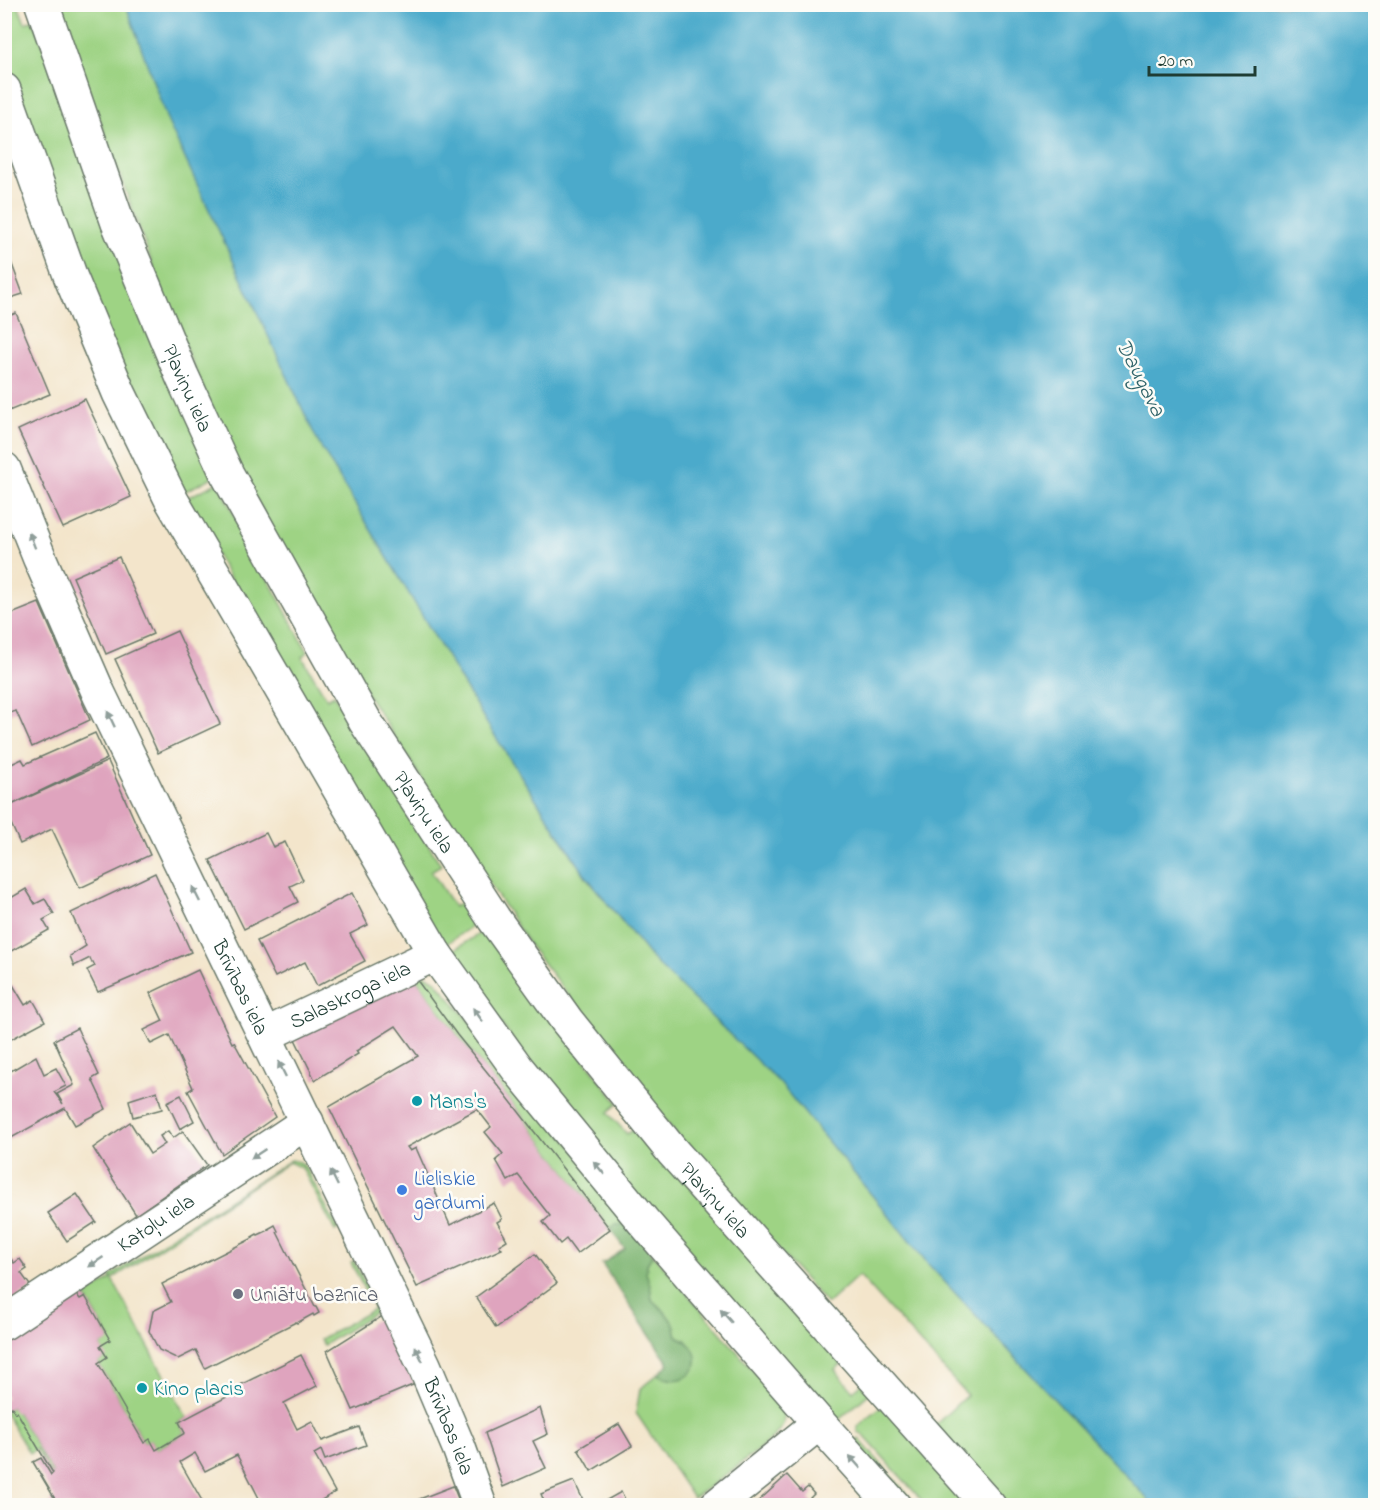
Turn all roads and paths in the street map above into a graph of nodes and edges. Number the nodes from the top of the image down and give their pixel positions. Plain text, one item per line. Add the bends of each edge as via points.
1 (42, 4) edge
2 (4, 90) edge
3 (4, 469) edge
4 (435, 954) junction
5 (265, 1035) junction
6 (307, 1122) junction
7 (4, 1323) edge
8 (819, 1423) junction
9 (480, 1506) edge
10 (716, 1506) edge
11 (894, 1506) edge
12 (989, 1506) edge

1 - 12 street, Pļaviņu iela via 118,223 182,376 227,474 364,721 494,919 567,1021 672,1151
2 - 4 street via 71,278 119,393 172,501
5 -> 3 street, Brīvības iela via 99,694
4 - 5 street, Salaskroga iela
8 -> 4 street via 516,1068
6 -> 5 street, Brīvības iela
6 -> 7 street, Katoļu iela
9 -> 6 street, Brīvības iela via 424,1365
8 - 10 street
11 -> 8 street

